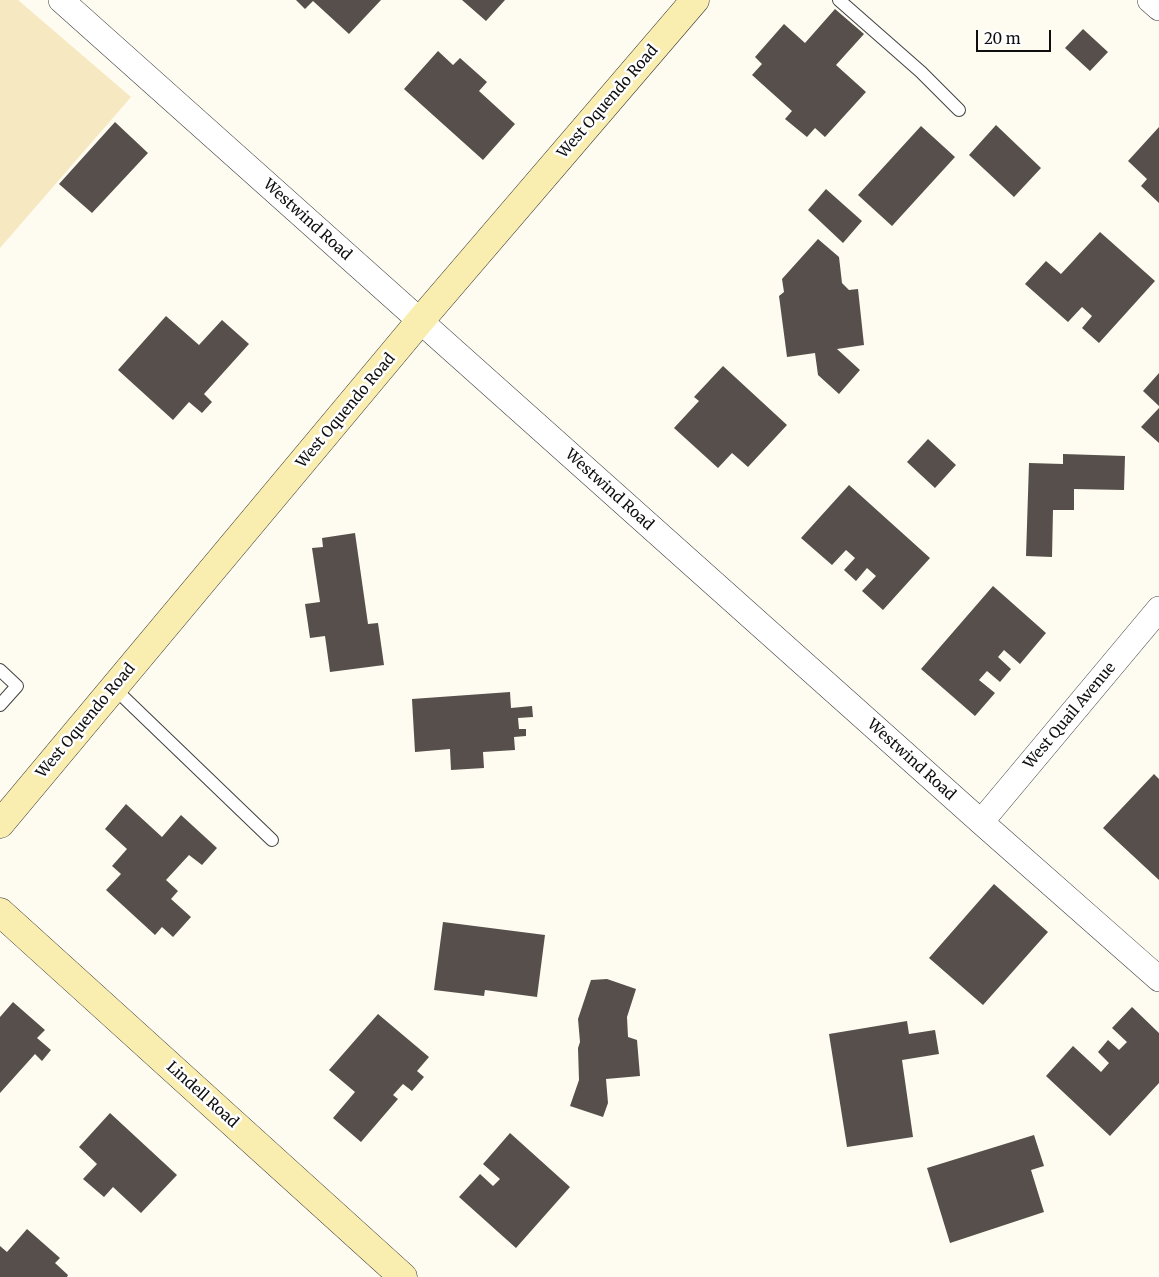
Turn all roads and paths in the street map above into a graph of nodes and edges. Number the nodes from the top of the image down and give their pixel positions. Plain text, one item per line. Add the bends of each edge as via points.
1 (61, 0) edge
2 (695, 0) edge
3 (839, 0) edge
4 (1150, 0) edge
5 (1159, 8) edge
6 (959, 110) dead end
7 (420, 321) junction
8 (1159, 610) edge
9 (0, 670) edge
10 (114, 688) junction
11 (0, 705) edge
12 (981, 822) junction
13 (0, 824) edge
14 (272, 840) dead end
15 (0, 912) edge
16 (1159, 979) edge
17 (403, 1277) edge

1 - 7 street, Westwind Road
2 - 7 street, West Oquendo Road
3 - 6 lane
4 - 5 street
7 - 10 street, West Oquendo Road
7 - 12 street, Westwind Road
8 - 12 street, West Quail Avenue
9 - 11 lane via 17,686
10 - 13 street, West Oquendo Road
10 - 14 lane
12 - 16 street, Westwind Road
15 - 17 street, Lindell Road

